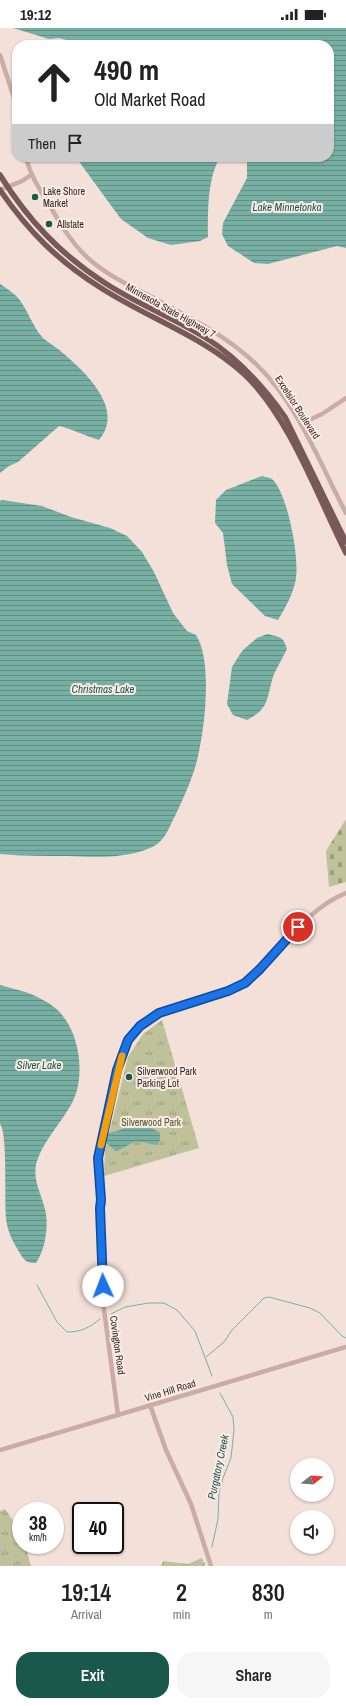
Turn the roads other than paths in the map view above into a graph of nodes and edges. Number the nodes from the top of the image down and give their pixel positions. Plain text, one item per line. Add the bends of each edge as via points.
1 (0, 55) edge
2 (12, 92) edge
3 (27, 162) edge
4 (0, 175) edge
5 (31, 175) junction
6 (8, 187) junction
7 (0, 190) edge
8 (346, 398) edge
9 (301, 424) junction
10 (346, 513) edge
11 (346, 542) edge
12 (346, 553) edge
13 (346, 893) edge
14 (346, 1347) edge
15 (150, 1405) junction
16 (118, 1415) junction
17 (0, 1450) edge
18 (211, 1566) edge

1 - 2 street
3 - 5 street, Excelsior Boulevard
4 - 6 main road, Minnesota State Highway 7
5 - 6 street
5 - 9 street, Excelsior Boulevard via 67,234 90,260 111,275 228,340 265,373
6 - 7 street
6 - 11 main road, Minnesota State Highway 7 via 37,226 83,268 126,296 206,338 249,373 284,417
7 - 12 main road, Minnesota State Highway 7 via 25,224 58,257 101,288 203,343 246,376 270,404 280,421
8 - 9 street
9 - 10 street, Excelsior Boulevard
13 - 16 street, Covington Road via 308,917 245,983 159,1013 143,1024 128,1040 121,1057 98,1158 103,1302
14 - 15 street, Vine Hill Road
15 - 16 street, Vine Hill Road
15 - 18 street via 166,1450 191,1504
16 - 17 street, Vine Hill Road

